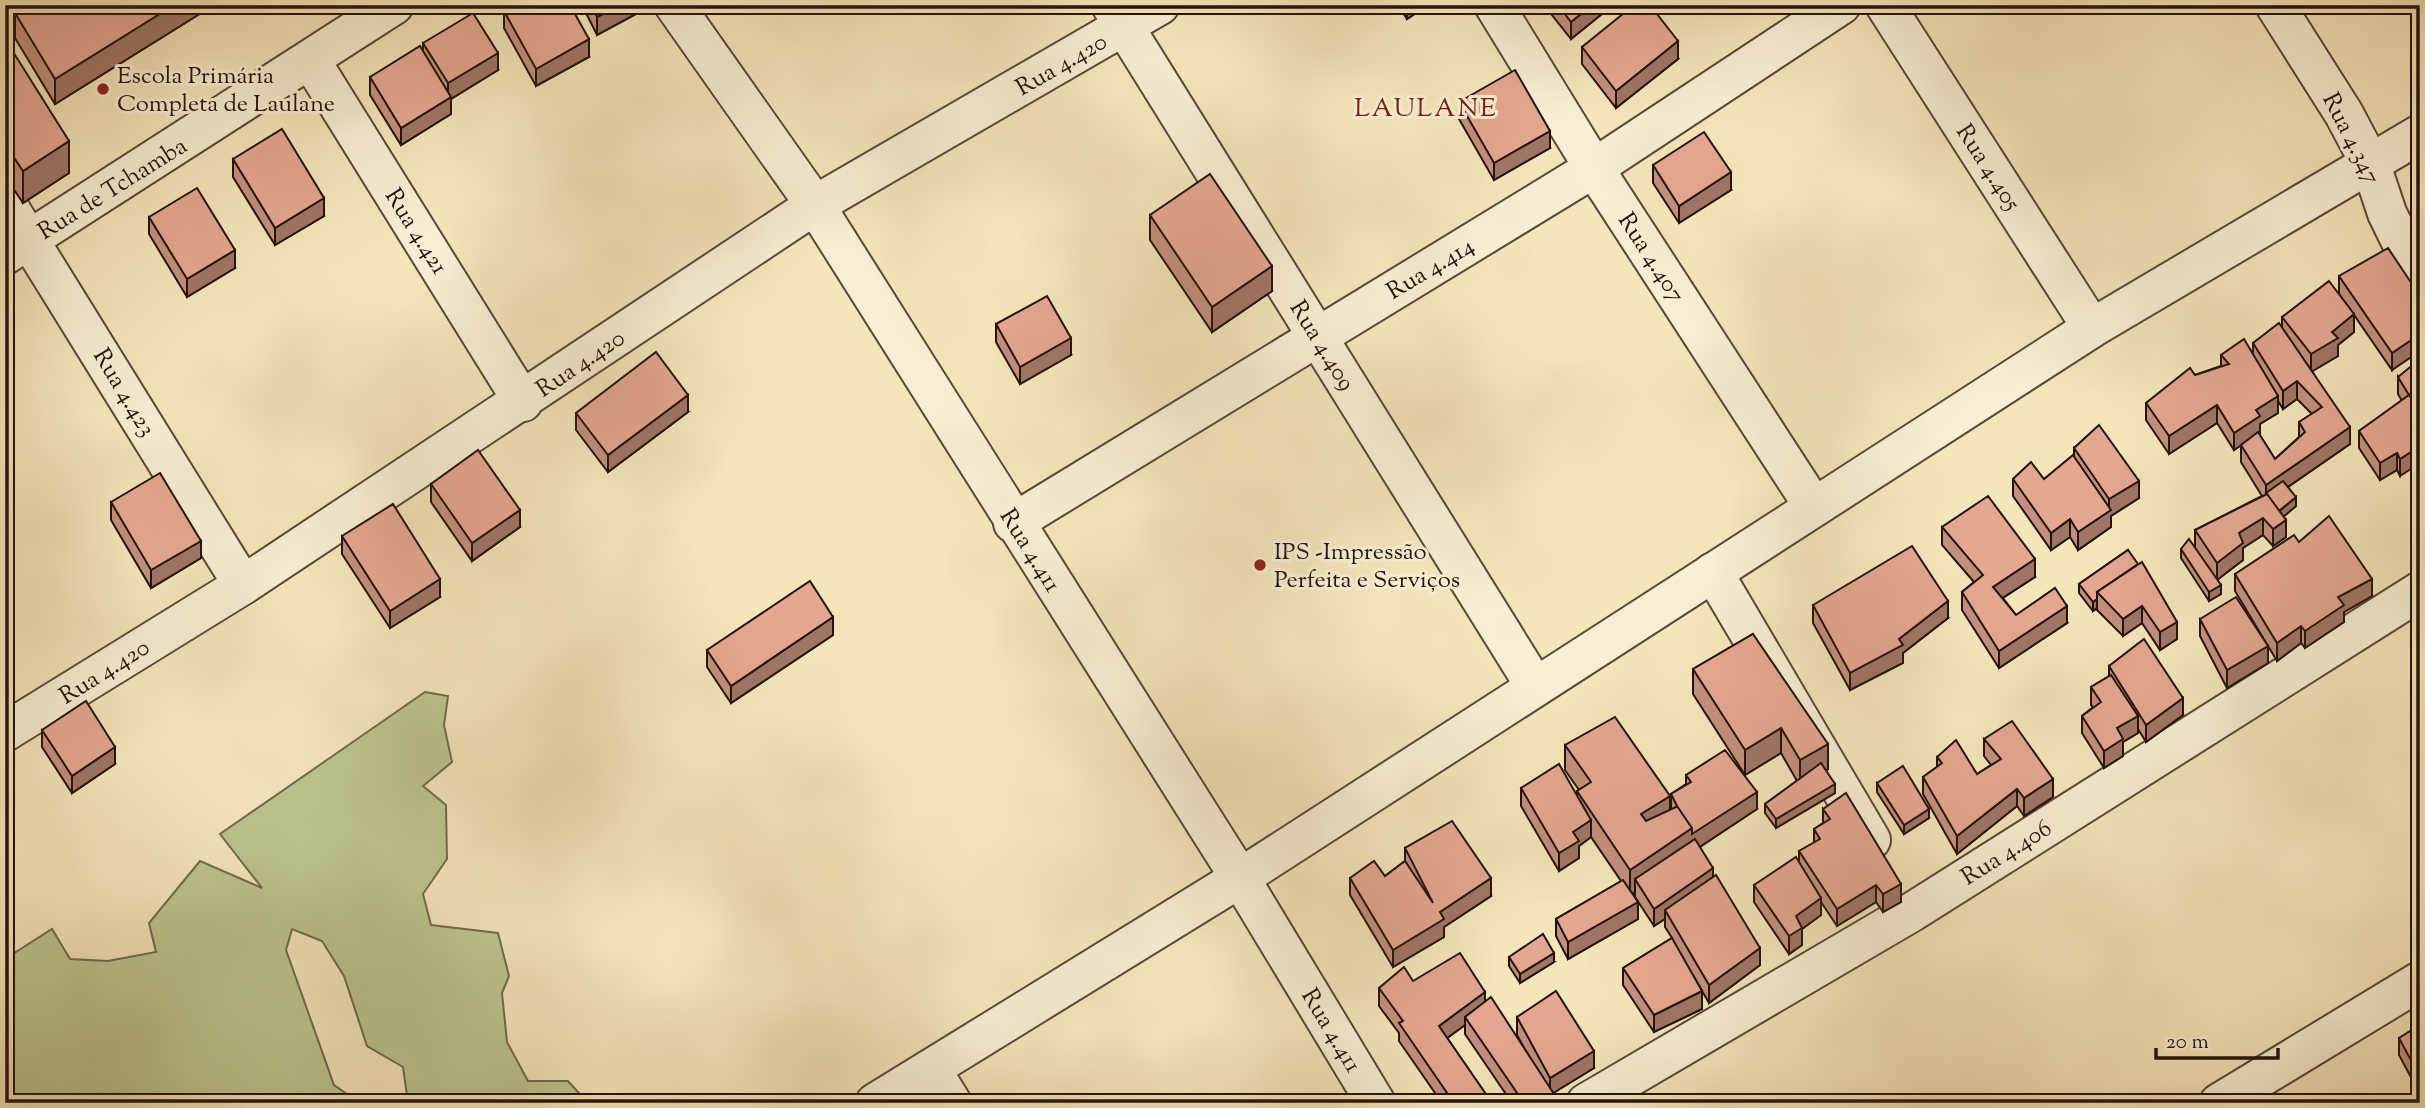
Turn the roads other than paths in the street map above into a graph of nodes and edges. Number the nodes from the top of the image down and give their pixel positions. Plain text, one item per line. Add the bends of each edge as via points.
1 (394, 5) edge
2 (674, 5) edge
3 (1160, 5) edge
4 (1494, 5) edge
5 (1841, 5) edge
6 (1885, 5) edge
7 (2275, 5) edge
8 (1118, 17) edge
9 (311, 61) junction
10 (2420, 134) edge
11 (2371, 165) junction
12 (1594, 168) junction
13 (5, 201) edge
14 (815, 205) junction
15 (18, 247) edge
16 (2420, 275) edge
17 (2092, 328) junction
18 (1318, 337) junction
19 (523, 402) junction
20 (1814, 507) junction
21 (1013, 523) junction
22 (1713, 572) junction
23 (243, 585) junction
24 (2420, 591) edge
25 (1535, 686) junction
26 (5, 732) edge
27 (1240, 878) junction
28 (1912, 912) junction
29 (2420, 981) edge
30 (931, 1069) junction
31 (875, 1103) edge
32 (952, 1103) edge
33 (1376, 1103) edge
34 (1586, 1103) edge
35 (2219, 1103) edge

1 - 9 street, Rua de Tchamba
2 - 14 street, Rua 4.411
3 - 8 street, Rua 4.420
4 - 12 street, Rua 4.407
5 - 12 street, Rua 4.414
6 - 17 street, Rua 4.405
7 - 11 street, Rua 4.347
8 - 14 street, Rua 4.420
8 - 18 street, Rua 4.409
9 - 15 street, Rua de Tchamba
9 - 19 street, Rua 4.421
10 - 11 street
11 - 16 street, Rua 4.347 via 2387,213
11 - 17 street
12 - 18 street, Rua 4.414
12 - 20 street, Rua 4.407
13 - 15 street, Rua 4.423
14 - 19 street, Rua 4.420
14 - 21 street, Rua 4.411
15 - 23 street, Rua 4.423
17 - 20 street
18 - 21 street, Rua 4.414
18 - 25 street, Rua 4.409
19 - 23 street, Rua 4.420
20 - 22 street
21 - 27 street, Rua 4.411
22 - 25 street
22 - 28 street
23 - 26 street, Rua 4.420
24 - 28 street, Rua 4.406
25 - 27 street
27 - 30 street
27 - 33 street, Rua 4.411
28 - 34 street, Rua 4.406
29 - 35 street
30 - 31 street
30 - 32 street

